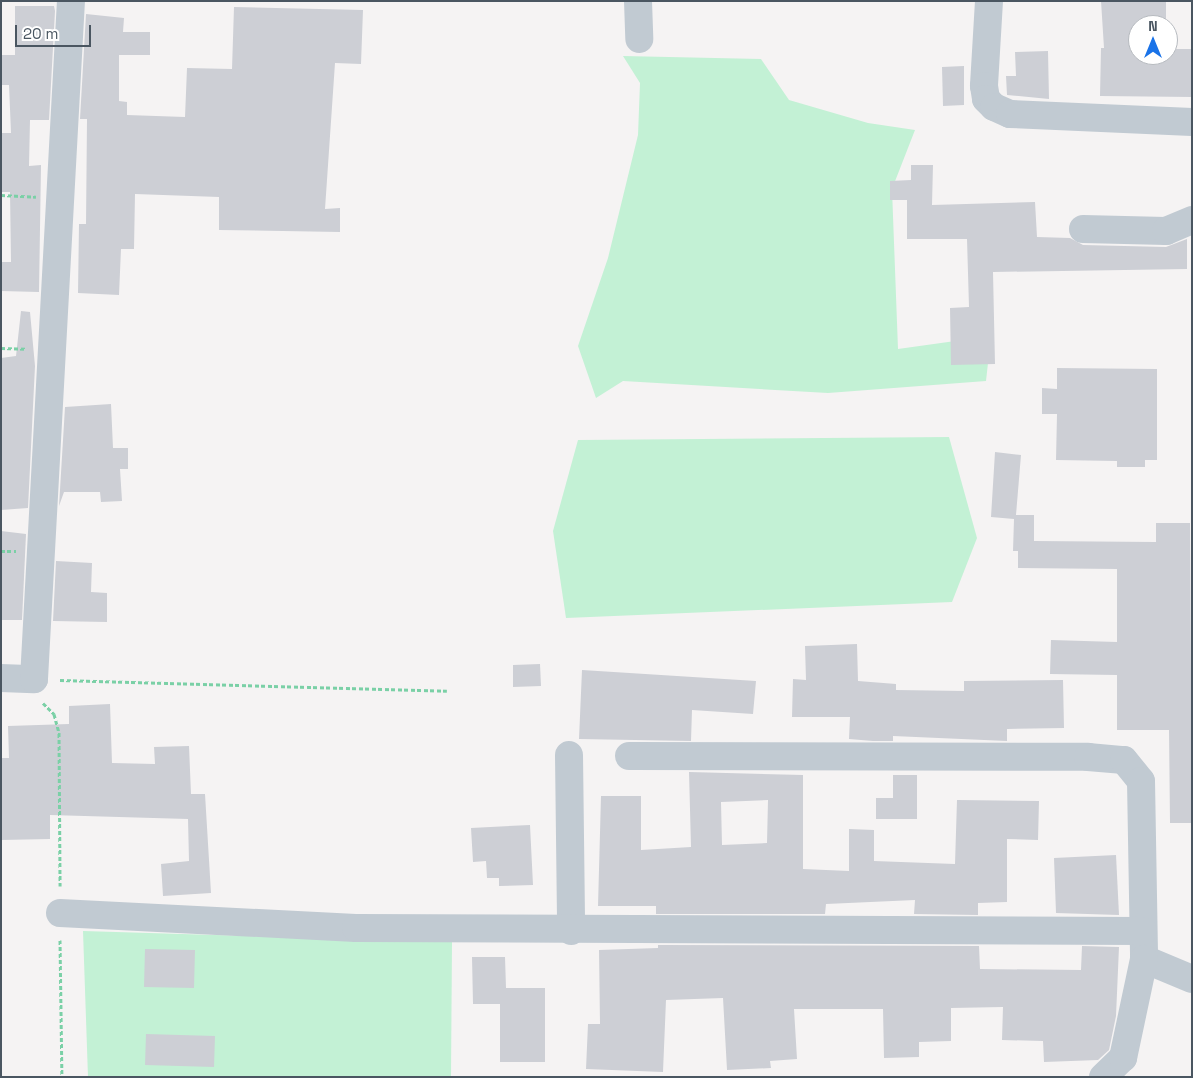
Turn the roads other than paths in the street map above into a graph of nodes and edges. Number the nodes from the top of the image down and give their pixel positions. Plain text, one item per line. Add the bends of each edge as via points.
1 (71, 1) edge
2 (638, 1) edge
3 (989, 1) edge
4 (638, 39) dead end
5 (1192, 122) edge
6 (1192, 220) edge
7 (1083, 229) dead end
8 (1, 678) edge
9 (570, 754) dead end
10 (629, 756) dead end
11 (60, 913) road end
12 (571, 930) junction
13 (1144, 930) junction
14 (1144, 959) junction
15 (1192, 979) edge
16 (1103, 1077) edge

1 - 8 street via 34,680
2 - 4 street
3 - 5 street via 984,86 986,99 994,107 1010,114
6 - 7 street via 1166,231
9 - 12 street
10 - 13 street via 1088,757 1124,760 1141,781
11 - 12 street via 356,928
12 - 13 street
13 - 14 street
14 - 15 street
14 - 16 street via 1123,1058

